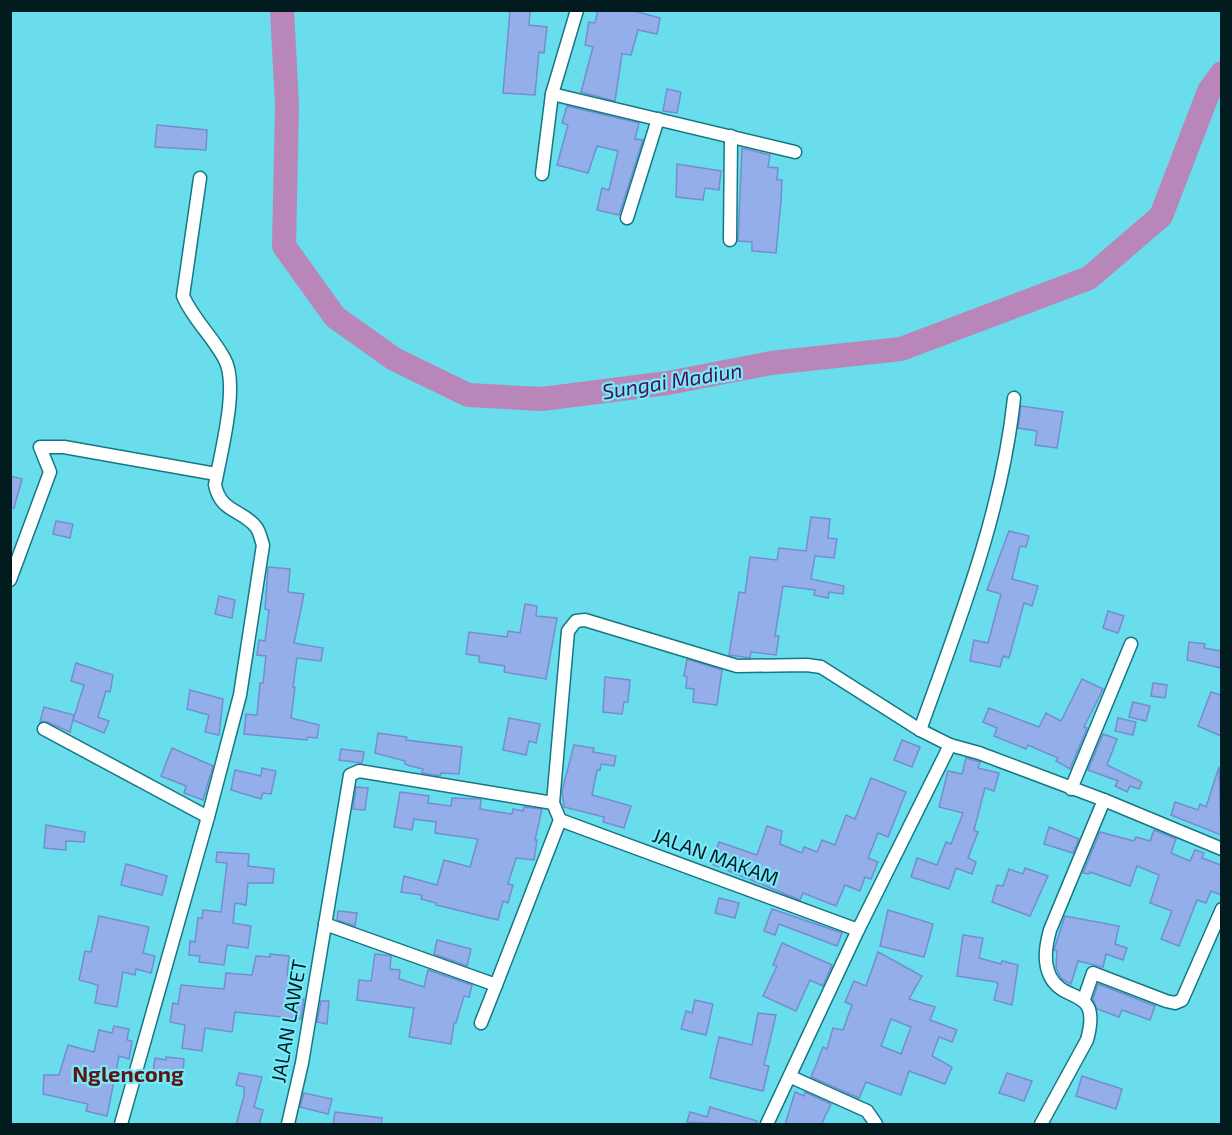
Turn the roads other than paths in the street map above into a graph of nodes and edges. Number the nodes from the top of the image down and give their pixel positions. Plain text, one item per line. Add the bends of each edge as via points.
1 (577, 10) edge
2 (552, 94) junction
3 (658, 119) junction
4 (731, 136) junction
5 (795, 152) dead end
6 (542, 174) dead end
7 (200, 178) dead end
8 (627, 218) dead end
9 (730, 240) dead end
10 (1014, 398) dead end
11 (216, 474) junction
12 (10, 580) edge
13 (1131, 644) dead end
14 (44, 729) dead end
15 (920, 730) junction
16 (950, 745) junction
17 (1071, 789) junction
18 (1104, 800) junction
19 (553, 802) junction
20 (208, 817) junction
21 (560, 820) junction
22 (1221, 849) edge
23 (1221, 909) edge
24 (325, 924) junction
25 (858, 930) junction
26 (496, 985) junction
27 (1084, 999) junction
28 (481, 1023) dead end
29 (791, 1077) junction
30 (120, 1125) edge
31 (288, 1125) edge
32 (767, 1125) edge
33 (876, 1125) edge
34 (1041, 1125) edge

1 - 2 street
2 - 3 street
2 - 6 street
3 - 4 street
3 - 8 street
4 - 5 street
4 - 9 street
7 - 11 street via 183,296 229,370 230,394
10 - 15 street via 1010,434 977,572
11 - 12 street via 64,447 40,447 50,472
11 - 20 street via 217,497 257,528 263,545 240,695
13 - 17 street
14 - 20 street
15 - 16 street
15 - 19 street via 821,668 737,666 585,620 576,621 568,631
16 - 17 street
16 - 25 street
17 - 18 street
18 - 22 street
18 - 27 street via 1050,930 1045,952 1050,977
19 - 21 street
19 - 24 street, JALAN LAWET via 353,772 348,778
20 - 30 street
21 - 25 street, JALAN MAKAM
21 - 26 street
23 - 27 street via 1182,1000 1166,1002 1093,973
24 - 26 street
24 - 31 street, JALAN LAWET
25 - 29 street
26 - 28 street
27 - 34 street via 1091,1024 1087,1040
29 - 32 street
29 - 33 street via 867,1111

